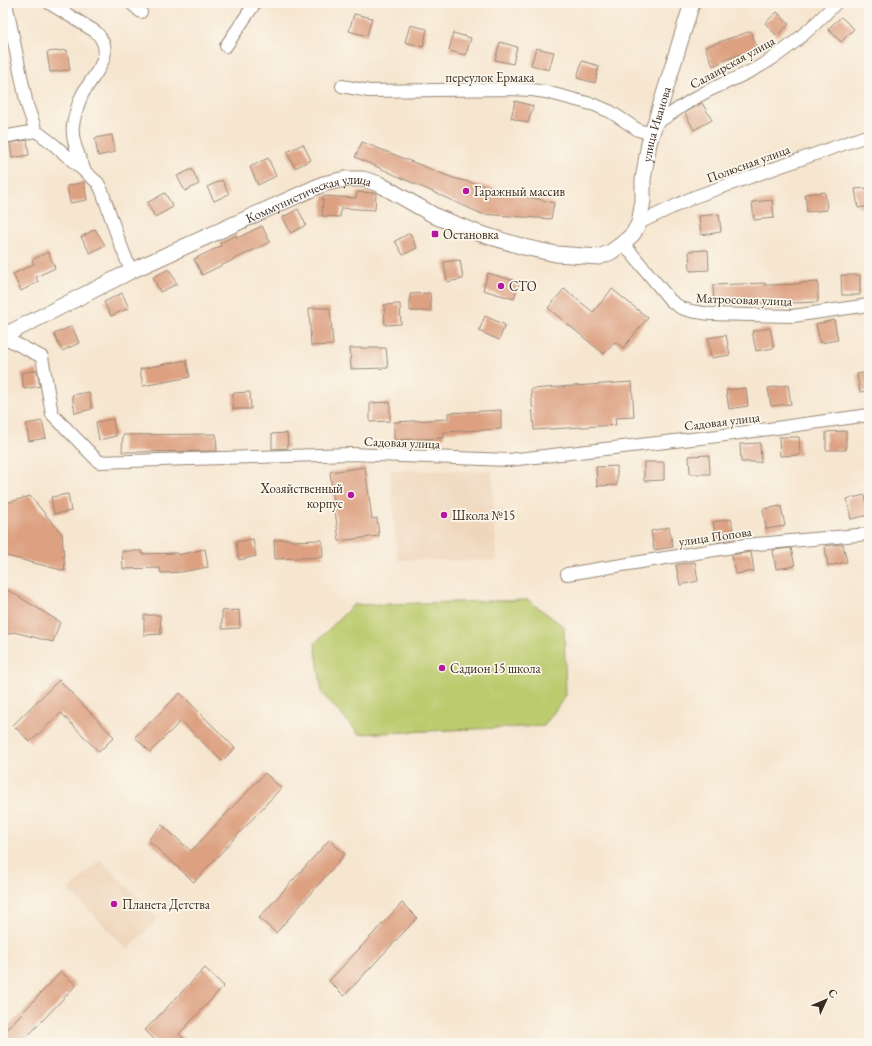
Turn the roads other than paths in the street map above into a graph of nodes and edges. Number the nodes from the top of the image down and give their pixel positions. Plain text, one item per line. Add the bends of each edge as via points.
1 (6, 3) edge
2 (49, 3) edge
3 (131, 3) edge
4 (255, 3) edge
5 (692, 3) edge
6 (836, 3) edge
7 (140, 8) edge
8 (226, 46) dead end
9 (342, 86) dead end
10 (653, 129) junction
11 (36, 131) junction
12 (869, 135) edge
13 (3, 137) edge
14 (85, 171) junction
15 (639, 223) junction
16 (623, 243) junction
17 (131, 271) junction
18 (869, 305) edge
19 (3, 336) edge
20 (869, 415) edge
21 (869, 534) edge
22 (567, 574) dead end

1 - 11 street via 27,105
2 - 14 street via 96,32 102,38 105,48 101,66 83,94 74,125 75,145
3 - 7 street
4 - 8 street
5 - 10 street, улица Иванова
6 - 10 street, Салаирская улица via 808,31 771,59 746,74 703,93
9 - 10 street, переулок Ермака via 369,91 532,90 595,105 638,130
10 - 15 street, улица Иванова via 643,180
11 - 13 street
11 - 14 street
12 - 15 street, Полюсная улица via 694,197
14 - 17 street via 98,183 102,191
15 - 16 street, улица Иванова via 633,234
16 - 17 street, Коммунистическая улица via 599,257 556,254 524,247 437,217 379,184 364,179 345,179 323,184
16 - 18 street, Матросовая улица via 672,301 681,308 691,311 710,314 793,316
17 - 19 street, Коммунистическая улица
19 - 20 street, Садовая улица via 42,357 52,414 100,462 350,454 509,460 718,436
21 - 22 street, улица Попова via 745,545

